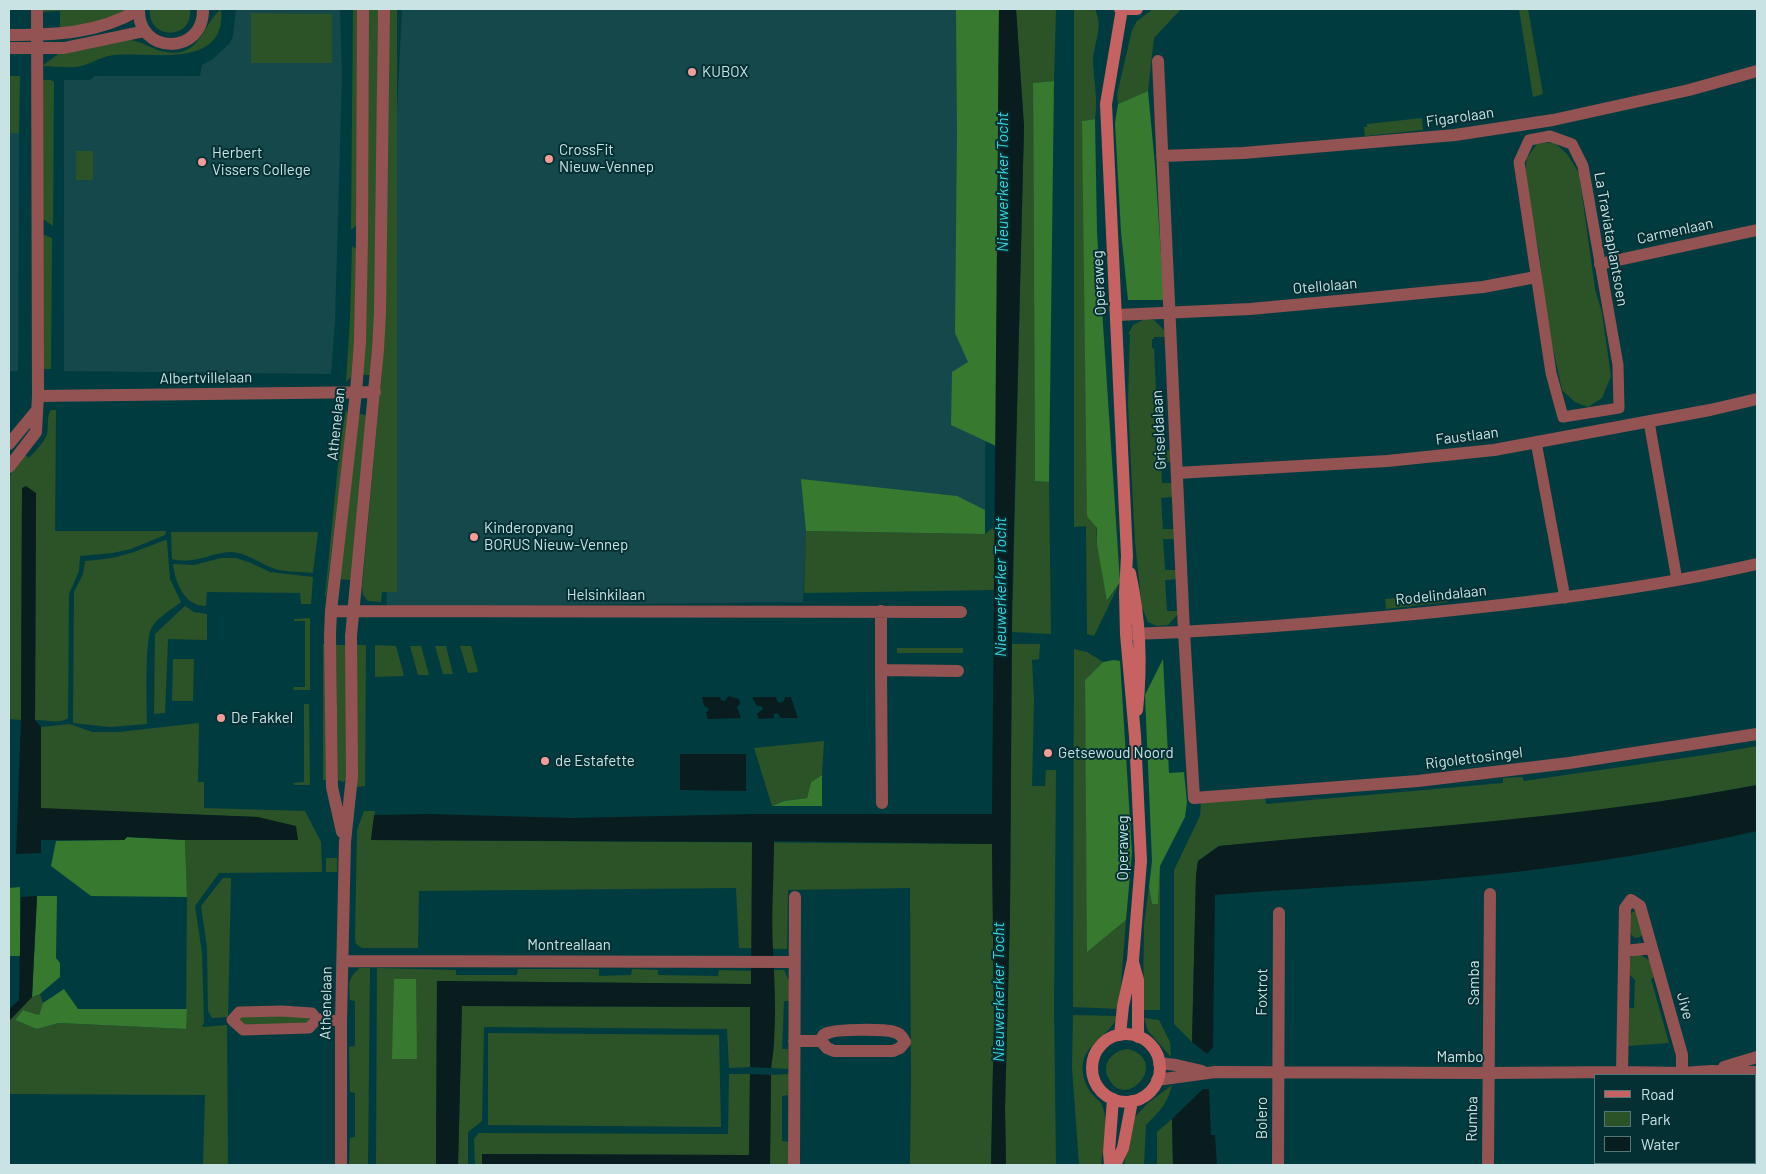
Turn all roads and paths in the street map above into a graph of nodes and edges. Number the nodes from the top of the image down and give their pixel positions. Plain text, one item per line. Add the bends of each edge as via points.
1 (37, 9) edge
2 (363, 9) edge
3 (384, 9) edge
4 (1121, 9) edge
5 (1137, 9) edge
6 (138, 10) edge
7 (206, 11) edge
8 (145, 31) junction
9 (9, 35) edge
10 (37, 35) junction
11 (9, 48) edge
12 (37, 49) junction
13 (1158, 61) dead end
14 (1757, 71) edge
15 (1162, 156) junction
16 (1757, 230) edge
17 (1600, 264) junction
18 (1536, 277) junction
19 (1170, 313) junction
20 (1117, 316) junction
21 (356, 392) junction
22 (375, 392) junction
23 (38, 396) junction
24 (1757, 399) edge
25 (37, 410) junction
26 (1649, 422) junction
27 (1536, 442) junction
28 (9, 444) edge
29 (9, 467) edge
30 (1177, 473) junction
31 (1757, 564) edge
32 (1677, 580) junction
33 (1564, 598) junction
34 (331, 611) junction
35 (352, 611) junction
36 (881, 611) junction
37 (961, 612) dead end
38 (1184, 632) junction
39 (1132, 634) junction
40 (881, 670) junction
41 (958, 671) dead end
42 (1757, 734) edge
43 (1194, 798) joint
44 (882, 803) dead end
45 (345, 842) junction
46 (1490, 894) dead end
47 (795, 897) dead end
48 (1279, 913) dead end
49 (1652, 948) junction
50 (1625, 951) junction
51 (343, 960) junction
52 (1133, 960) junction
53 (794, 962) junction
54 (317, 1019) junction
55 (341, 1021) junction
56 (1120, 1035) junction
57 (1138, 1036) junction
58 (794, 1040) junction
59 (821, 1041) junction
60 (1757, 1058) edge
61 (1159, 1062) junction
62 (1712, 1071) junction
63 (1207, 1072) junction
64 (1278, 1072) junction
65 (1622, 1072) junction
66 (1757, 1072) edge
67 (1490, 1073) junction
68 (1682, 1074) edge
69 (1157, 1080) junction
70 (1113, 1099) junction
71 (1132, 1101) junction
72 (341, 1165) edge
73 (794, 1165) edge
74 (1110, 1165) edge
75 (1116, 1165) edge
76 (1278, 1165) edge
77 (1488, 1165) edge

1 - 10 street
2 - 21 street, Athenelaan via 361,303
3 - 22 street, Athenelaan via 380,313
4 - 5 main road
4 - 20 main road, Operaweg via 1106,104
6 - 8 street
6 - 10 street via 112,23 88,29 60,35
7 - 8 street via 197,31 184,42 166,44 151,38
8 - 12 street via 64,48
9 - 10 street
10 - 12 street
11 - 12 street
12 - 23 street
13 - 15 street, Griseldalaan
14 - 15 street, Figarolaan via 1689,90 1553,120 1455,135
15 - 19 street, Griseldalaan
16 - 17 street, Carmenlaan
17 - 18 street, La Traviataplantsoen via 1583,166 1572,144 1550,136 1529,140 1518,162
17 - 18 street, La Traviataplantsoen via 1618,365 1619,408 1563,417
18 - 19 street, Otellolaan via 1463,289
19 - 20 street, Otellolaan
19 - 30 street, Griseldalaan
20 - 39 main road, Operaweg via 1127,556 1125,593
21 - 22 street, Albertvillelaan
21 - 23 street, Albertvillelaan
21 - 34 street, Athenelaan
22 - 35 street, Athenelaan
23 - 25 street
24 - 26 street, Faustlaan
25 - 28 street
25 - 29 street via 36,432
26 - 27 street, Faustlaan
26 - 32 street
27 - 30 street, Faustlaan via 1401,460
27 - 33 street
30 - 38 street, Griseldalaan
31 - 32 street, Rodelindalaan
32 - 33 street, Rodelindalaan
33 - 38 street, Rodelindalaan via 1374,618
34 - 35 street, Helsinkilaan
34 - 45 street, Athenelaan via 332,787
35 - 36 street, Helsinkilaan
35 - 45 street, Athenelaan via 352,776
36 - 37 street, Helsinkilaan
36 - 40 street
38 - 39 street, Rodelindalaan
38 - 43 street, Griseldalaan
39 - 52 main road, Operaweg via 1141,861
40 - 41 street
40 - 44 street
42 - 43 street, Rigolettosingel via 1569,764 1418,781
45 - 51 street, Athenelaan
46 - 67 street, Samba
47 - 53 street
48 - 64 street, Foxtrot
49 - 50 street
49 - 50 street, Jive via 1640,906 1631,900 1625,908
49 - 68 street, Jive via 1682,1055
50 - 65 street, Jive
51 - 53 street, Montreallaan
51 - 55 street, Athenelaan
52 - 56 main road, Operaweg
52 - 57 main road, Operaweg via 1138,980
53 - 58 street
54 - 54 street via 310,1028 243,1030 232,1020 239,1012 282,1011 312,1013
54 - 55 street
55 - 72 street, Athenelaan
56 - 57 main road
56 - 70 main road via 1101,1045 1092,1064 1097,1085
57 - 61 main road via 1152,1047
58 - 59 street
58 - 73 street
59 - 59 street via 834,1051 893,1051 904,1042 893,1031 844,1030 826,1033
60 - 62 street, Mambo
61 - 63 street, Mambo
61 - 69 main road
62 - 66 street, Mambo
62 - 68 street, Mambo
63 - 64 street, Mambo
63 - 69 street, Mambo
64 - 67 street, Mambo
64 - 76 street, Bolero
65 - 67 street, Mambo
65 - 68 street, Mambo
67 - 77 street, Rumba
69 - 71 main road via 1147,1094
70 - 71 main road
70 - 74 main road
71 - 75 main road via 1123,1148

